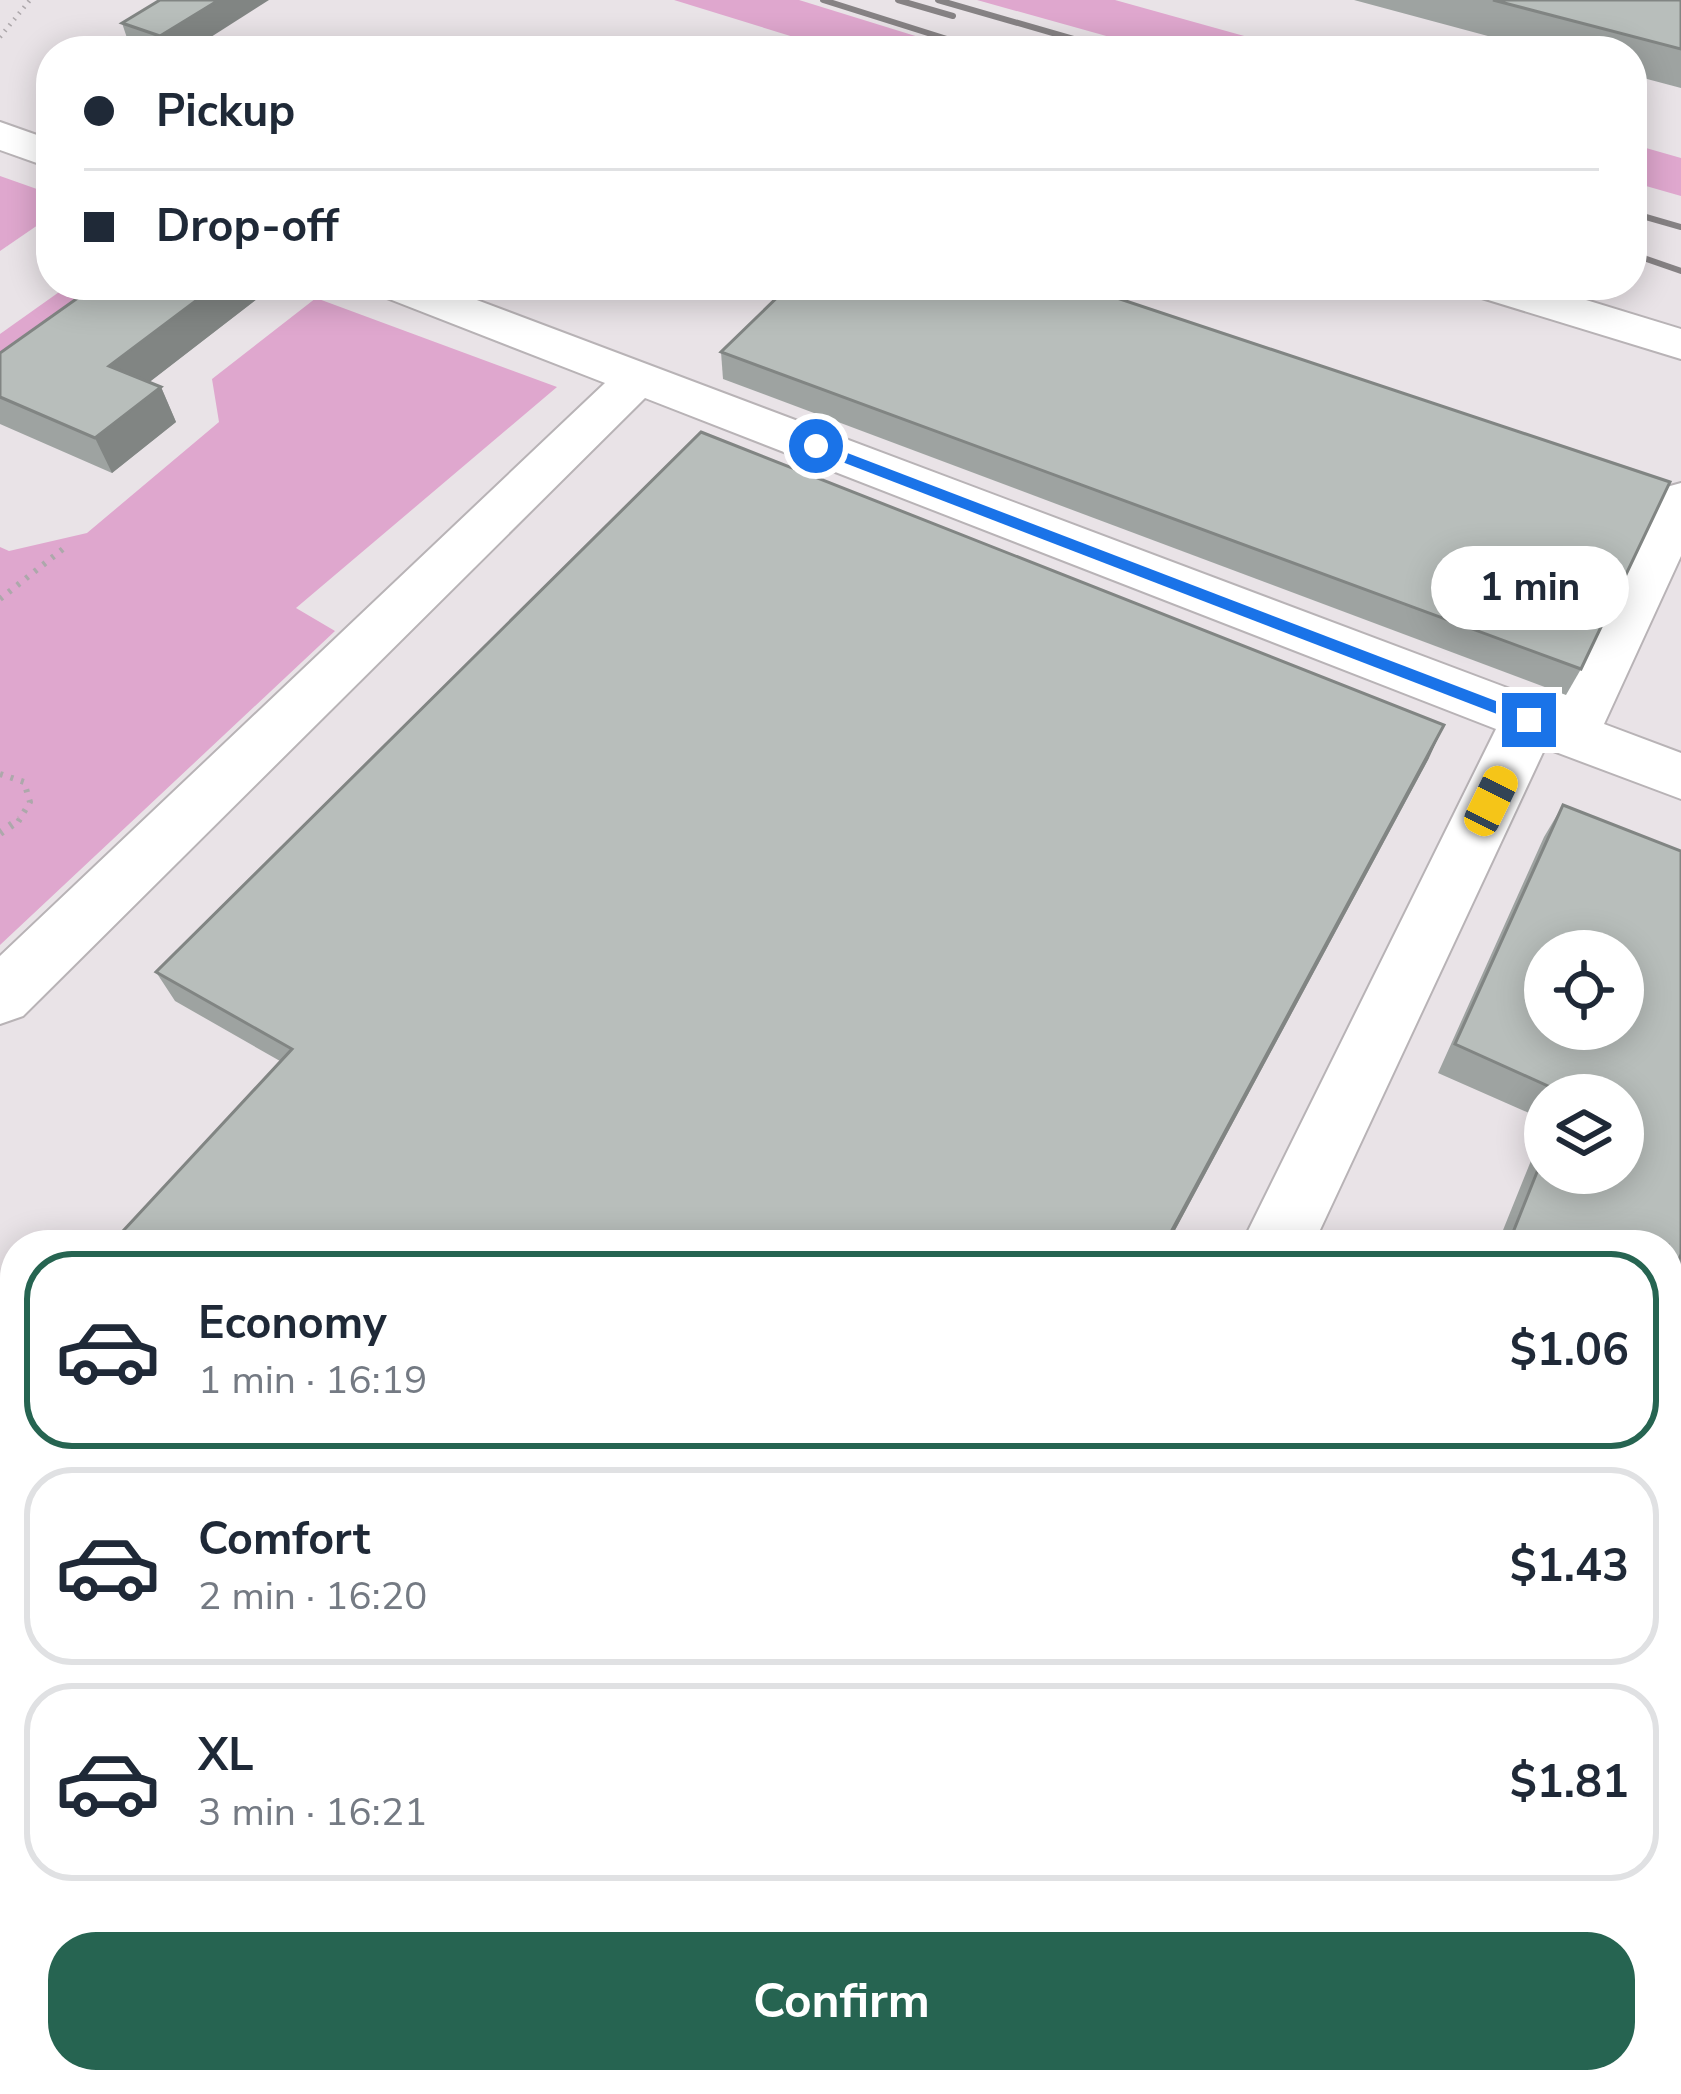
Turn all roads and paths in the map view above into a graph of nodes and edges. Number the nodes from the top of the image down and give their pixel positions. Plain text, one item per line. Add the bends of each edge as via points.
1 (30, 0) edge
2 (0, 37) edge
3 (0, 109) edge
4 (36, 122) edge
5 (0, 135) edge
6 (36, 149) edge
7 (435, 300) edge
8 (1537, 300) edge
9 (1681, 344) edge
10 (638, 378) junction
11 (1681, 500) edge
12 (68, 545) dead end
13 (0, 599) edge
14 (1550, 728) junction
15 (0, 774) edge
16 (1681, 777) edge
17 (0, 833) edge
18 (0, 997) edge
19 (1285, 1230) edge

1 - 2 path
3 - 4 lane
5 - 6 lane
7 - 10 lane
8 - 9 lane
10 - 14 lane
10 - 18 lane
11 - 14 lane
12 - 13 path
14 - 16 lane
14 - 19 lane
15 - 17 path via 23,782 30,802

